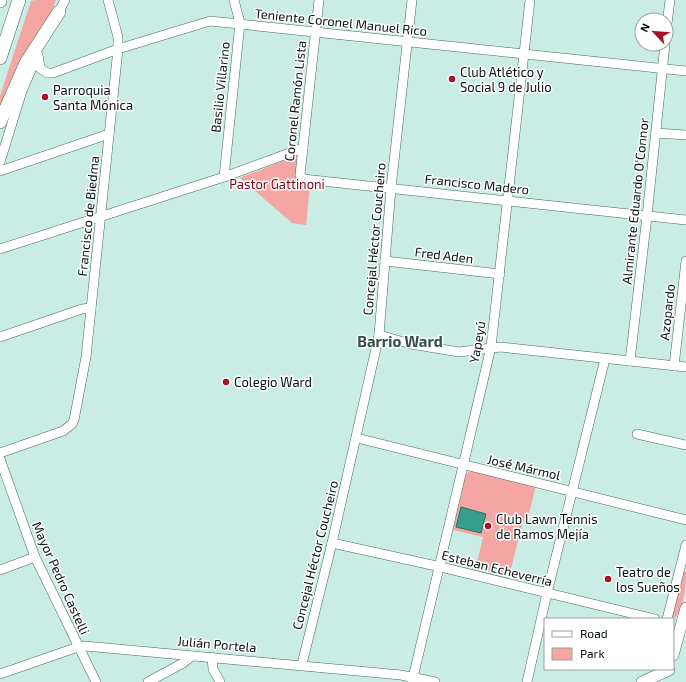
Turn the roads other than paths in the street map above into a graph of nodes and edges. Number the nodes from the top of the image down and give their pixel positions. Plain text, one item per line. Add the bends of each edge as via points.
1 (65, 0) edge
2 (108, 0) edge
3 (234, 0) edge
4 (319, 0) edge
5 (412, 0) edge
6 (530, 0) edge
7 (670, 0) edge
8 (18, 4) edge
9 (59, 12) junction
10 (668, 12) edge
11 (240, 23) junction
12 (316, 32) junction
13 (408, 42) junction
14 (118, 49) junction
15 (664, 52) edge
16 (524, 54) junction
17 (38, 55) junction
18 (0, 58) edge
19 (662, 69) junction
20 (686, 72) edge
21 (0, 122) edge
22 (656, 132) junction
23 (109, 134) junction
24 (686, 135) edge
25 (303, 148) junction
26 (0, 162) edge
27 (0, 171) edge
28 (224, 176) junction
29 (303, 179) joint
30 (390, 188) junction
31 (508, 200) junction
32 (101, 216) junction
33 (647, 216) junction
34 (686, 220) edge
35 (0, 249) edge
36 (385, 261) junction
37 (686, 261) edge
38 (500, 274) junction
39 (91, 308) junction
40 (379, 335) junction
41 (0, 337) edge
42 (491, 348) junction
43 (605, 359) junction
44 (630, 361) junction
45 (674, 366) junction
46 (686, 367) edge
47 (637, 434) dead end
48 (357, 438) junction
49 (686, 445) edge
50 (0, 453) edge
51 (0, 459) edge
52 (464, 466) junction
53 (1, 469) edge
54 (573, 491) junction
55 (686, 520) edge
56 (332, 544) junction
57 (686, 545) edge
58 (35, 557) junction
59 (440, 567) junction
60 (0, 570) edge
61 (547, 593) junction
62 (686, 608) edge
63 (651, 618) edge
64 (667, 618) edge
65 (680, 625) edge
66 (78, 647) junction
67 (674, 651) edge
68 (192, 656) junction
69 (212, 657) junction
70 (302, 664) junction
71 (669, 670) edge
72 (0, 674) edge
73 (400, 674) junction
74 (413, 680) edge
75 (96, 682) edge
76 (148, 682) edge
77 (220, 682) edge
78 (391, 682) edge
79 (435, 682) edge
80 (527, 682) edge
81 (642, 682) edge
82 (666, 682) edge

1 - 9 street
2 - 14 street, Francisco de Biedma via 118,37
3 - 11 street, Basilio Villarino
4 - 12 street, Coronel Ramón Lista
5 - 13 street, Concejal Héctor Coucheiro
6 - 16 street, Yapeyú
7 - 10 street
8 - 18 highway
9 - 17 street
9 - 21 highway via 26,63
11 - 12 street, Teniente Coronel Manuel Rico
11 - 14 street, Teniente Coronel Manuel Rico via 204,21
11 - 28 street, Basilio Villarino
12 - 13 street, Teniente Coronel Manuel Rico
12 - 25 street, Coronel Ramón Lista
13 - 16 street, Teniente Coronel Manuel Rico
13 - 30 street, Concejal Héctor Coucheiro
14 - 17 street, Teniente Coronel Manuel Rico via 50,73 40,67
14 - 23 street, Francisco de Biedma
15 - 19 street, Almirante Eduardo O'Connor
16 - 19 street, Teniente Coronel Manuel Rico
16 - 31 street, Yapeyú
17 - 26 street via 22,91
19 - 20 street, Teniente Coronel Manuel Rico
19 - 22 street, Almirante Eduardo O'Connor
22 - 24 street
22 - 33 street, Almirante Eduardo O'Connor
23 - 27 street
23 - 32 street, Francisco de Biedma
25 - 28 street
25 - 29 street, Coronel Ramón Lista via 300,175
28 - 32 street
29 - 30 street, Francisco Madero
30 - 31 street, Francisco Madero
30 - 36 street, Concejal Héctor Coucheiro
31 - 33 street, Francisco Madero
31 - 38 street, Yapeyú
32 - 35 street
32 - 39 street, Francisco de Biedma
33 - 34 street, Francisco Madero
33 - 44 street, Almirante Eduardo O'Connor
36 - 38 street, Fred Aden
36 - 40 street, Concejal Héctor Coucheiro
37 - 45 street, Azopardo
38 - 42 street, Yapeyú
39 - 41 street
39 - 50 street, Francisco de Biedma via 86,357 72,424 63,431
40 - 42 street via 411,344 459,352
40 - 48 street, Concejal Héctor Coucheiro
42 - 43 street
42 - 52 street, Yapeyú
43 - 44 street
43 - 54 street
44 - 45 street
45 - 46 street
47 - 49 street
48 - 52 street, José Mármol
48 - 56 street, Concejal Héctor Coucheiro
51 - 53 street, Mayor Pedro Castelli
52 - 54 street, José Mármol
52 - 59 street, Yapeyú
53 - 58 street, Mayor Pedro Castelli
54 - 55 street, José Mármol
54 - 61 street
56 - 59 street, Esteban Echeverría
56 - 70 street, Concejal Héctor Coucheiro
57 - 64 street
58 - 60 street
58 - 66 street, Mayor Pedro Castelli
59 - 61 street, Esteban Echeverría
59 - 74 street, Yapeyú
61 - 63 street, Esteban Echeverría
61 - 80 street
62 - 65 main road
65 - 67 main road
66 - 68 street, Julián Portela
66 - 72 street, Julián Portela
66 - 75 street, Mayor Pedro Castelli
68 - 69 street, Julián Portela
68 - 76 street
69 - 70 street, Julián Portela
69 - 77 street via 213,669
70 - 73 street, Julián Portela
71 - 81 main road
71 - 82 main road
73 - 74 street, Julián Portela
73 - 78 street
74 - 79 street, Julián Portela

